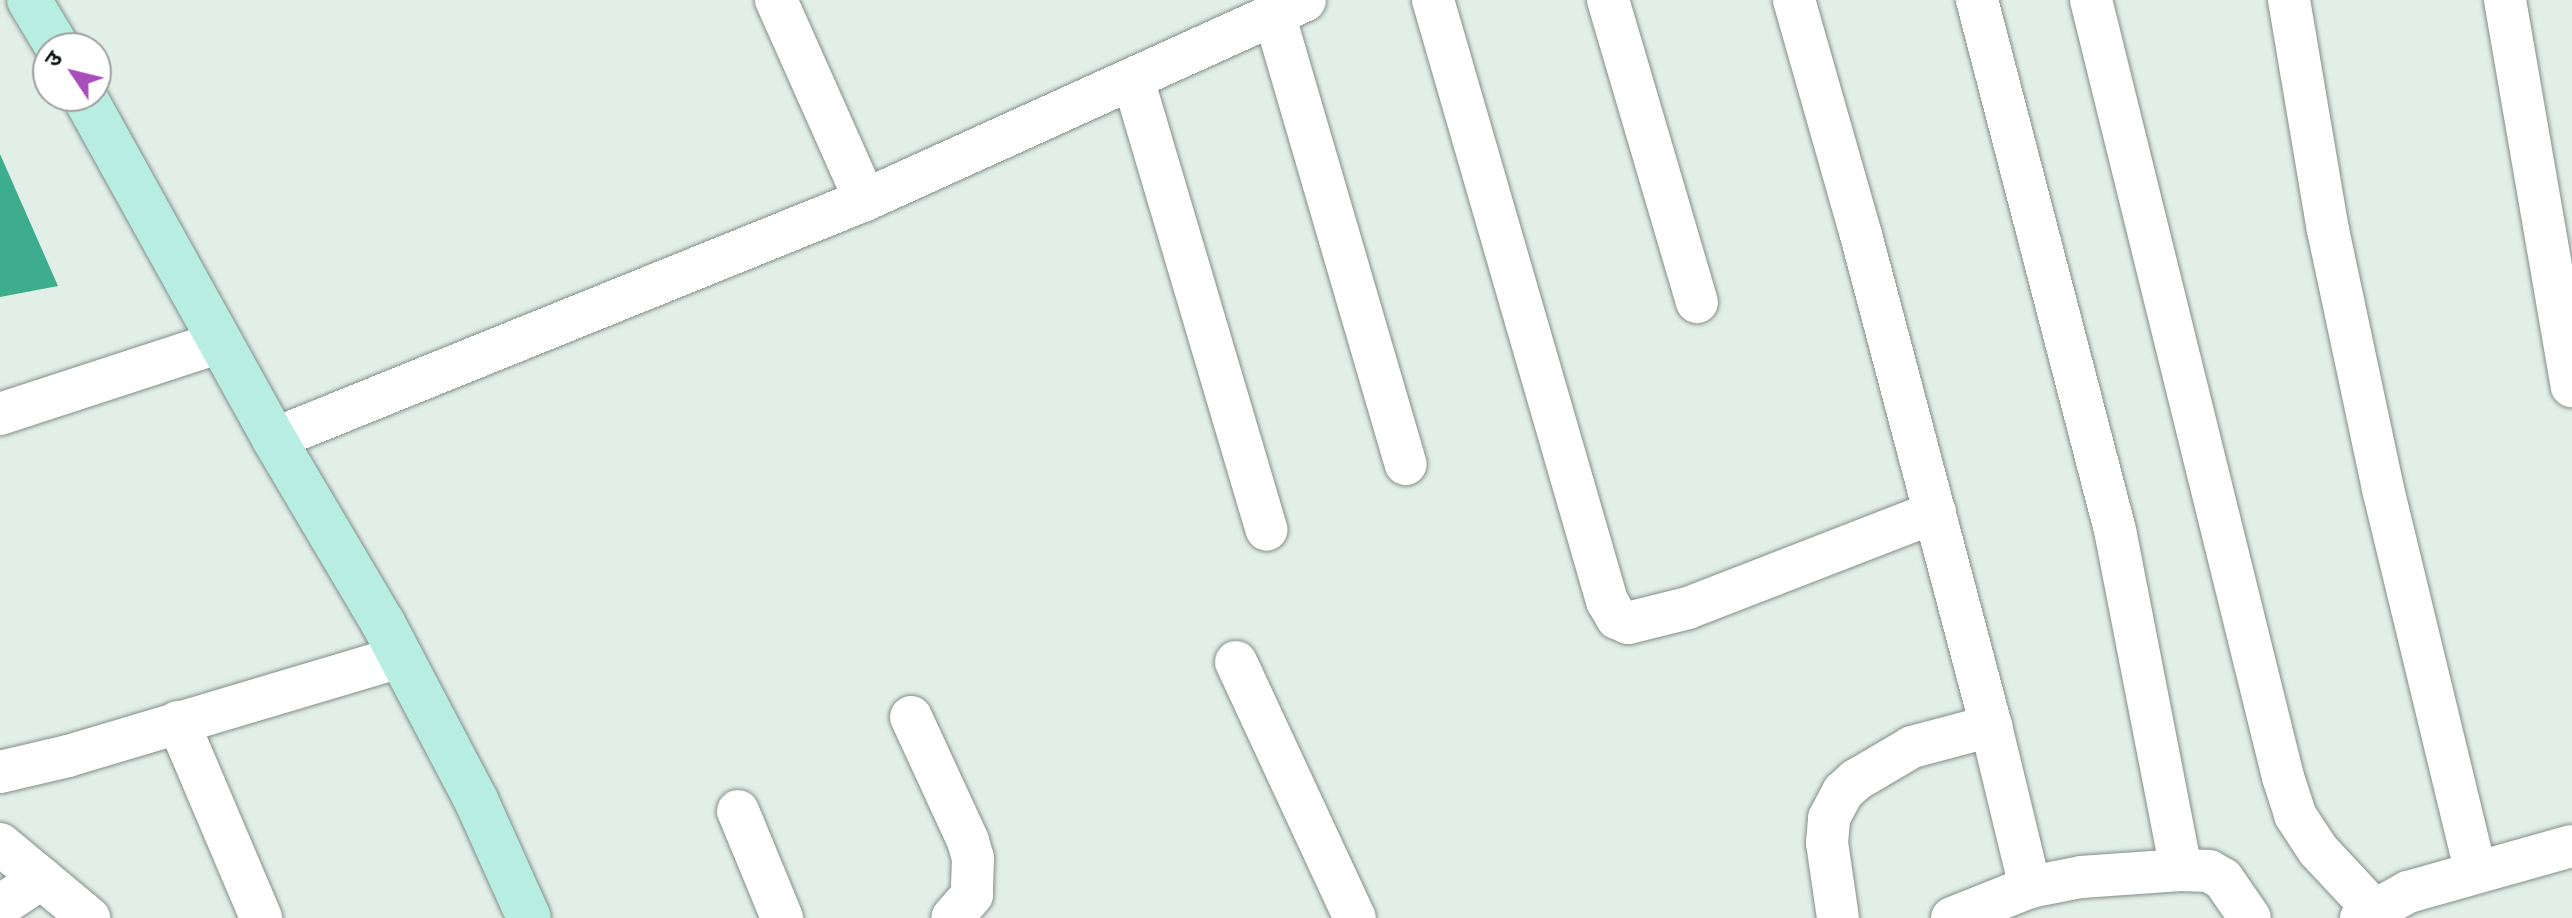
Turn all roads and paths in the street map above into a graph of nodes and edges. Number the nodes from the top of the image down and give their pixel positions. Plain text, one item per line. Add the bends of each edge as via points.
1 (29, 0) edge
2 (776, 0) edge
3 (1433, 0) edge
4 (1608, 0) edge
5 (1794, 0) edge
6 (1977, 0) edge
7 (2091, 0) edge
8 (2289, 0) edge
9 (2505, 0) edge
10 (1289, 7) edge
11 (48, 32) edge
12 (1133, 79) junction
13 (93, 112) edge
14 (865, 200) junction
15 (2564, 294) edge
16 (1697, 302) dead end
17 (220, 342) junction
18 (2572, 386) edge
19 (0, 414) edge
20 (274, 439) junction
21 (1406, 464) dead end
22 (1935, 512) junction
23 (1267, 530) dead end
24 (400, 657) junction
25 (1236, 662) dead end
26 (911, 717) dead end
27 (178, 722) junction
28 (1991, 726) junction
29 (0, 772) edge
30 (738, 811) dead end
31 (0, 844) edge
32 (2572, 846) edge
33 (2181, 870) junction
34 (2476, 872) junction
35 (42, 878) junction
36 (2030, 887) junction
37 (0, 906) edge
38 (2367, 913) edge
39 (958, 915) edge
40 (1960, 916) edge
41 (89, 918) edge
42 (261, 918) edge
43 (529, 918) edge
44 (782, 918) edge
45 (1355, 918) edge
46 (1838, 918) edge
47 (2250, 918) edge

1 - 11 street
2 - 14 street
3 - 22 street via 1607,601 1617,618 1628,623 1688,608
4 - 16 street
5 - 22 street
6 - 33 street via 2115,530
7 - 38 street via 2283,777 2295,815
8 - 34 street via 2328,230 2383,489
9 - 15 street
10 - 12 street
10 - 21 street
12 - 14 street
12 - 23 street
13 - 17 street
14 - 20 street
15 - 18 street
17 - 19 street
17 - 20 street
20 - 24 street
22 - 28 street
24 - 27 street
24 - 43 street via 476,800
25 - 45 street
26 - 39 street via 973,858 972,895
27 - 29 street
27 - 42 street
28 - 36 street
28 - 46 street via 1912,747 1843,792 1829,818 1827,843
30 - 44 street
31 - 35 street
32 - 34 street
33 - 36 street via 2081,877
33 - 47 street via 2209,871 2223,879
34 - 38 street via 2408,892
35 - 37 street
35 - 41 street
36 - 40 street

